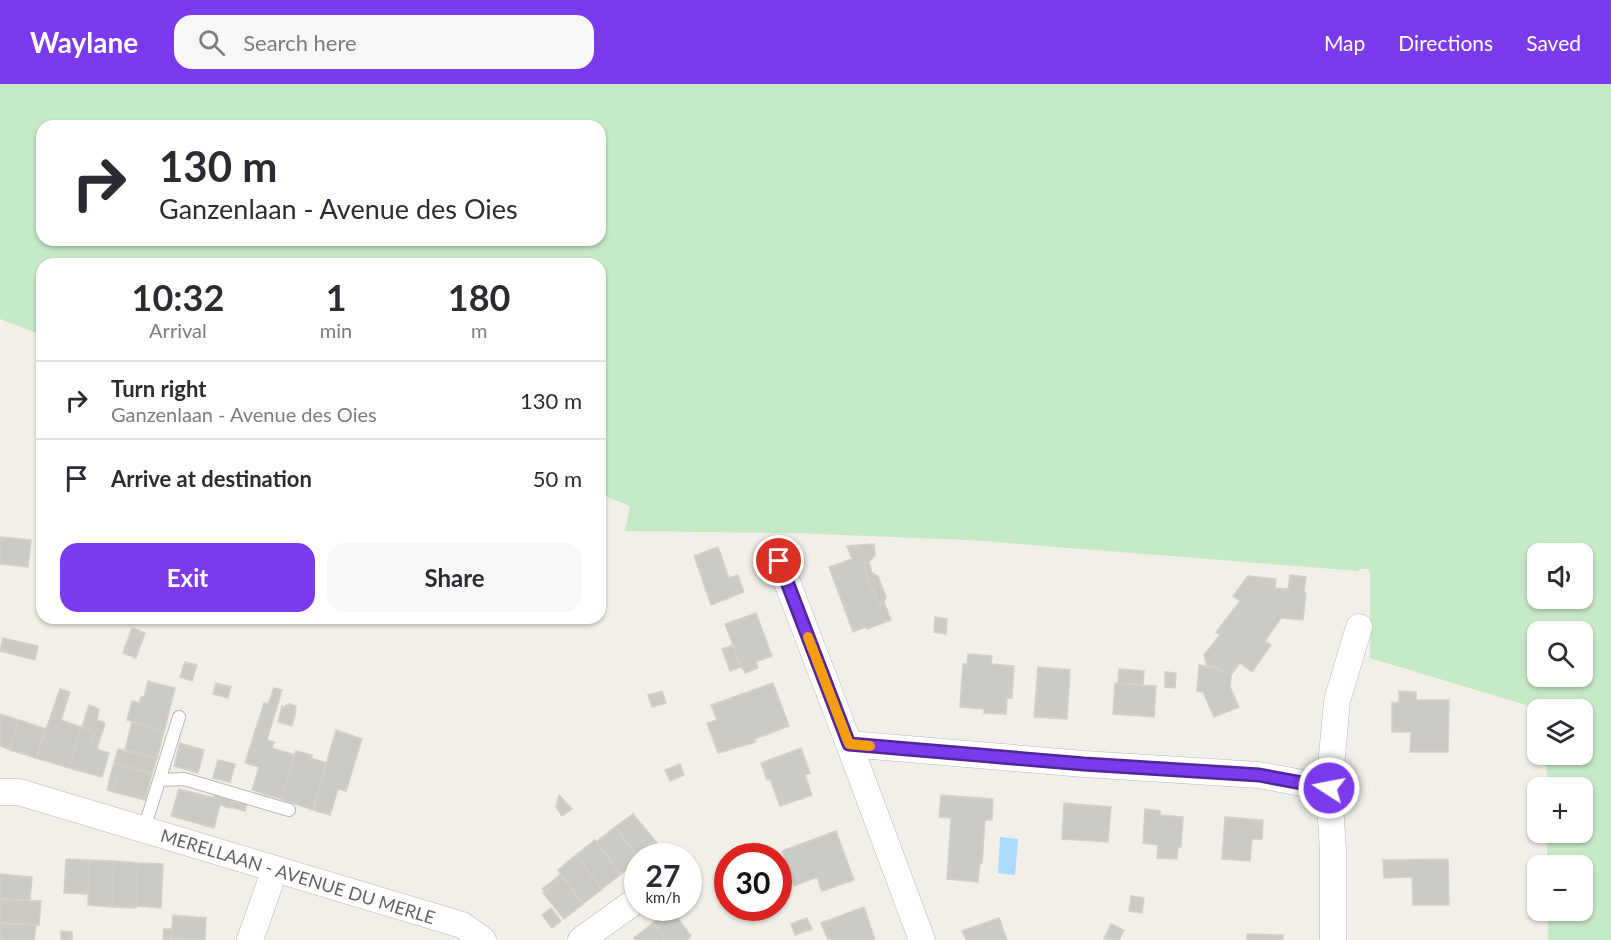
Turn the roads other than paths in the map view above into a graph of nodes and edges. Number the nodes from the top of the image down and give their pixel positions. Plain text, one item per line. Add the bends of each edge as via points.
1 (779, 561) dead end
2 (1359, 627) dead end
3 (179, 717) dead end
4 (849, 744) junction
5 (160, 780) junction
6 (1329, 788) junction
7 (0, 792) edge
8 (289, 810) dead end
9 (144, 829) junction
10 (275, 868) junction
11 (624, 909) edge
12 (250, 940) edge
13 (483, 940) edge
14 (581, 940) edge
15 (922, 940) edge
16 (1333, 940) edge

1 - 4 street
2 - 6 street via 1337,701
3 - 5 lane, MERELLAAN - AVENUE DU MERLE
4 - 6 street via 1259,775
4 - 15 street
5 - 8 lane via 184,779
5 - 9 lane, MERELLAAN - AVENUE DU MERLE
6 - 16 street
7 - 9 street, MERELLAAN - AVENUE DU MERLE via 19,792
9 - 10 street, MERELLAAN - AVENUE DU MERLE
10 - 12 street
10 - 13 street, MERELLAAN - AVENUE DU MERLE via 462,925
11 - 14 street

